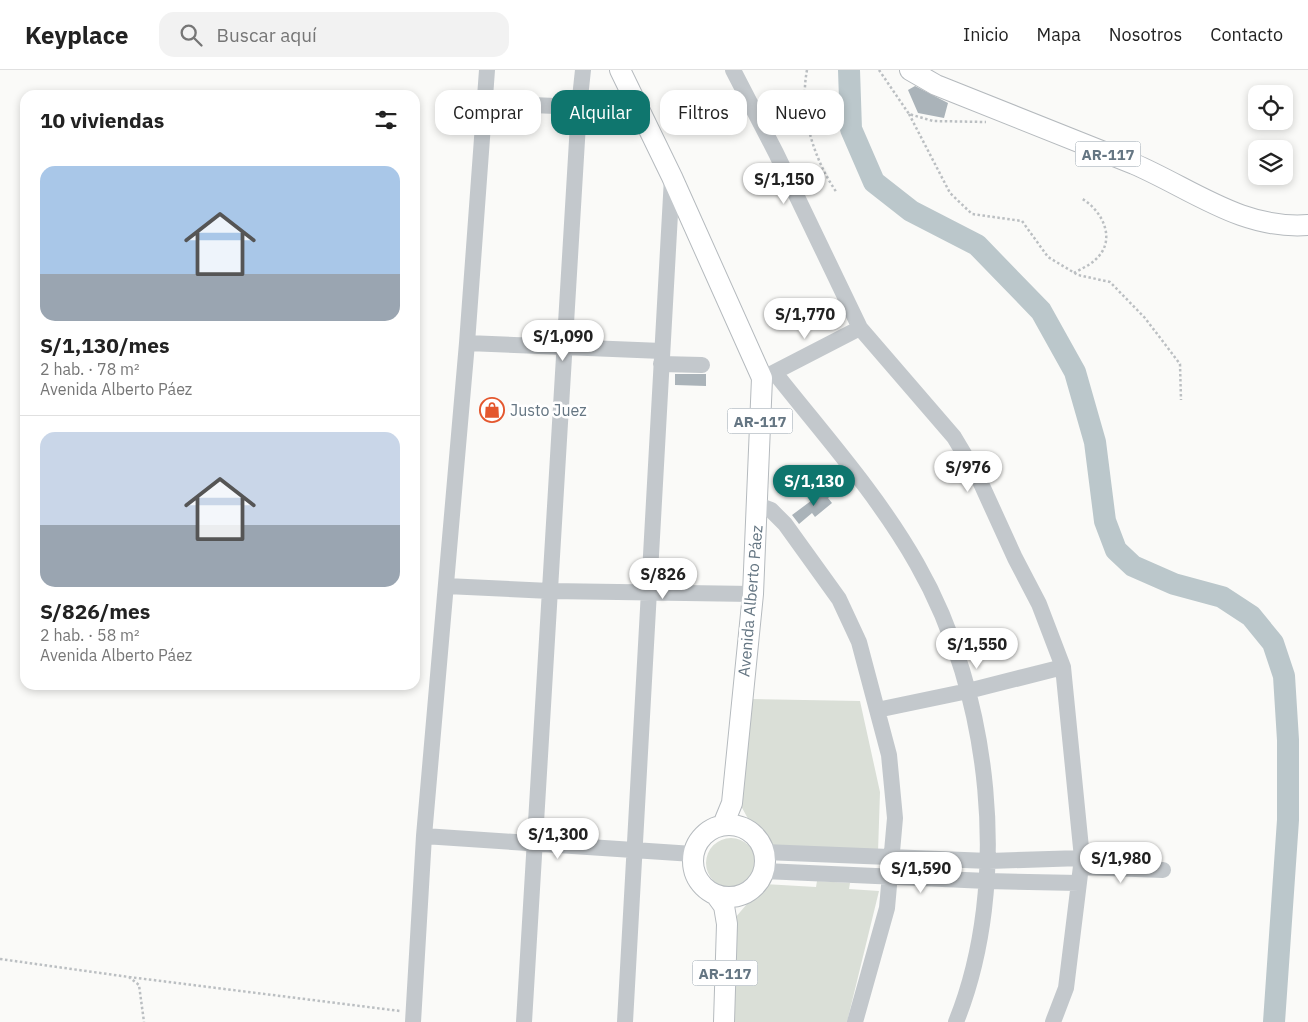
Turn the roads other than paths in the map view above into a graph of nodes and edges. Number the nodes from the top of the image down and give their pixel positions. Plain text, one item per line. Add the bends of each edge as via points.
1 (487, 70) edge
2 (583, 70) edge
3 (620, 70) edge
4 (733, 70) edge
5 (910, 70) edge
6 (486, 90) edge
7 (581, 90) edge
8 (482, 135) edge
9 (577, 135) edge
10 (672, 177) junction
11 (1308, 225) edge
12 (860, 328) junction
13 (466, 343) junction
14 (564, 346) junction
15 (661, 358) junction
16 (702, 365) dead end
17 (768, 376) junction
18 (758, 505) junction
19 (446, 586) junction
20 (550, 591) junction
21 (648, 591) junction
22 (753, 594) junction
23 (1063, 667) junction
24 (968, 692) junction
25 (877, 710) junction
26 (732, 826) junction
27 (424, 836) junction
28 (535, 843) junction
29 (635, 850) junction
30 (693, 854) junction
31 (892, 858) junction
32 (764, 861) junction
33 (989, 861) junction
34 (1081, 869) junction
35 (1163, 870) dead end
36 (891, 877) junction
37 (987, 881) junction
38 (716, 895) junction
39 (742, 895) junction
40 (727, 924) junction
41 (413, 1018) edge
42 (524, 1022) edge
43 (625, 1022) edge
44 (724, 1022) edge
45 (855, 1022) edge
46 (956, 1022) edge
47 (1053, 1022) edge

1 - 6 street
2 - 7 street
3 - 10 main road, Avenida Alberto Páez / AR-117
4 - 12 street
5 - 11 main road, AR-117 via 936,85 1137,166 1229,212 1260,222
8 - 13 street
9 - 14 street
10 - 15 street
10 - 17 main road, Avenida Alberto Páez / AR-117
12 - 17 street
12 - 23 street via 959,445 979,479 1039,604
13 - 14 street
13 - 19 street
14 - 15 street
14 - 20 street
15 - 16 street
15 - 21 street
17 - 18 main road, Avenida Alberto Páez / AR-117
17 - 24 street via 885,511 918,565 945,622
18 - 22 main road, Avenida Alberto Páez / AR-117
18 - 25 street via 771,510 785,524 839,599 859,642
19 - 20 street
19 - 27 street
20 - 21 street
20 - 28 street
21 - 22 street
21 - 29 street
22 - 26 main road, Avenida Alberto Páez / AR-117
23 - 24 street
23 - 34 street
24 - 25 street
24 - 33 street via 985,788
25 - 31 street via 890,755 896,818
26 - 30 main road via 704,835
26 - 32 main road via 751,832 759,840
27 - 28 street
27 - 41 street
28 - 29 street
28 - 42 street
29 - 30 street
29 - 43 street
30 - 38 main road, AR-117 via 697,879
31 - 32 street
31 - 33 street
31 - 36 street
32 - 36 street
32 - 39 main road, AR-117 via 752,889
33 - 34 street
33 - 37 street
34 - 35 street
34 - 37 street
34 - 47 street via 1066,988
36 - 37 street
36 - 45 street via 887,908
37 - 46 street via 980,943
38 - 39 main road
38 - 40 main road, AR-117 via 724,906
39 - 40 main road, AR-117
40 - 44 main road, AR-117

